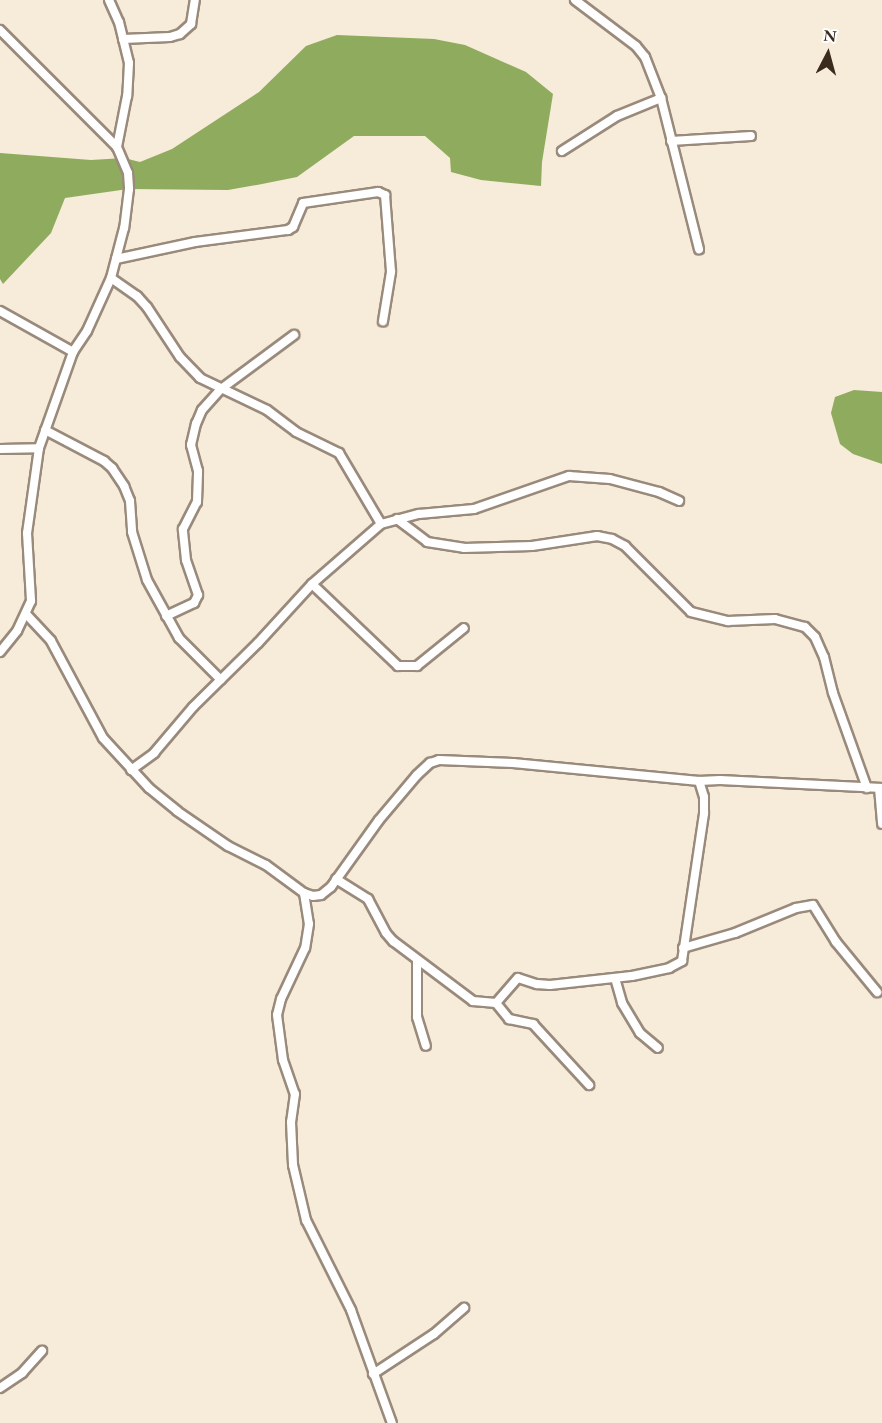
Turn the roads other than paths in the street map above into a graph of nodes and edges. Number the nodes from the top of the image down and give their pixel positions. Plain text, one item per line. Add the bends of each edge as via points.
1 (109, 0) edge
2 (195, 0) edge
3 (575, 0) edge
4 (0, 31) edge
5 (123, 39) junction
6 (661, 98) junction
7 (751, 136) dead end
8 (671, 141) junction
9 (117, 147) junction
10 (561, 151) dead end
11 (699, 249) dead end
12 (116, 259) junction
13 (111, 278) junction
14 (0, 311) edge
15 (383, 321) dead end
16 (294, 336) dead end
17 (73, 352) junction
18 (221, 388) junction
19 (45, 429) junction
20 (0, 448) edge
21 (39, 448) junction
22 (679, 501) dead end
23 (397, 519) junction
24 (381, 524) junction
25 (312, 584) junction
26 (27, 615) junction
27 (166, 616) junction
28 (464, 628) dead end
29 (0, 652) edge
30 (221, 680) junction
31 (131, 770) junction
32 (699, 781) junction
33 (867, 788) junction
34 (881, 788) edge
35 (882, 824) edge
36 (336, 879) junction
37 (304, 893) junction
38 (683, 948) junction
39 (417, 961) junction
40 (615, 978) junction
41 (877, 992) dead end
42 (496, 1003) junction
43 (426, 1046) dead end
44 (658, 1048) dead end
45 (589, 1086) dead end
46 (464, 1308) dead end
47 (42, 1351) dead end
48 (373, 1374) junction
49 (0, 1388) edge
50 (392, 1423) edge

1 - 5 street
2 - 5 street via 194,16 180,34
3 - 6 street via 636,46 645,57
4 - 9 street
5 - 9 street via 129,80
6 - 8 street
6 - 10 street via 617,116
7 - 8 street
8 - 11 street
9 - 12 street via 126,166 129,189
12 - 13 street
12 - 15 street via 195,242 288,230 303,203 378,192 385,195 391,272
13 - 17 street
13 - 18 street via 147,307 190,369 210,385
14 - 17 street
16 - 18 street
17 - 19 street
18 - 24 street via 339,453
18 - 27 street via 202,410 191,445 198,471 198,492 194,512 183,529 186,560 198,599
19 - 21 street
19 - 27 street via 104,460 124,486 140,562
20 - 21 street
21 - 26 street via 27,533 32,588
22 - 23 street via 610,478 569,476 474,508
23 - 24 street
23 - 33 street via 427,542 465,548 532,546 597,536 612,539 632,552 691,612 728,621 775,619 805,627 815,637 824,657
24 - 25 street
25 - 28 street via 398,666 417,666
25 - 30 street
26 - 29 street
26 - 31 street via 46,632 103,738
27 - 30 street via 179,638
30 - 31 street via 154,753
31 - 37 street via 177,811
32 - 33 street
32 - 36 street via 439,760 417,775
32 - 38 street via 704,813
33 - 34 street
34 - 35 street
36 - 37 street via 321,895
36 - 39 street via 368,899 386,933
37 - 48 street via 309,924 306,948 277,1015 283,1060 294,1094 293,1165 306,1220 351,1310
38 - 40 street via 678,965
38 - 41 street via 813,905 836,942
39 - 42 street via 473,1001
39 - 43 street via 417,1017
40 - 42 street via 550,985 518,978
40 - 44 street via 622,1003 640,1033
42 - 45 street via 509,1019 533,1024
46 - 48 street via 434,1334
47 - 49 street
48 - 50 street

